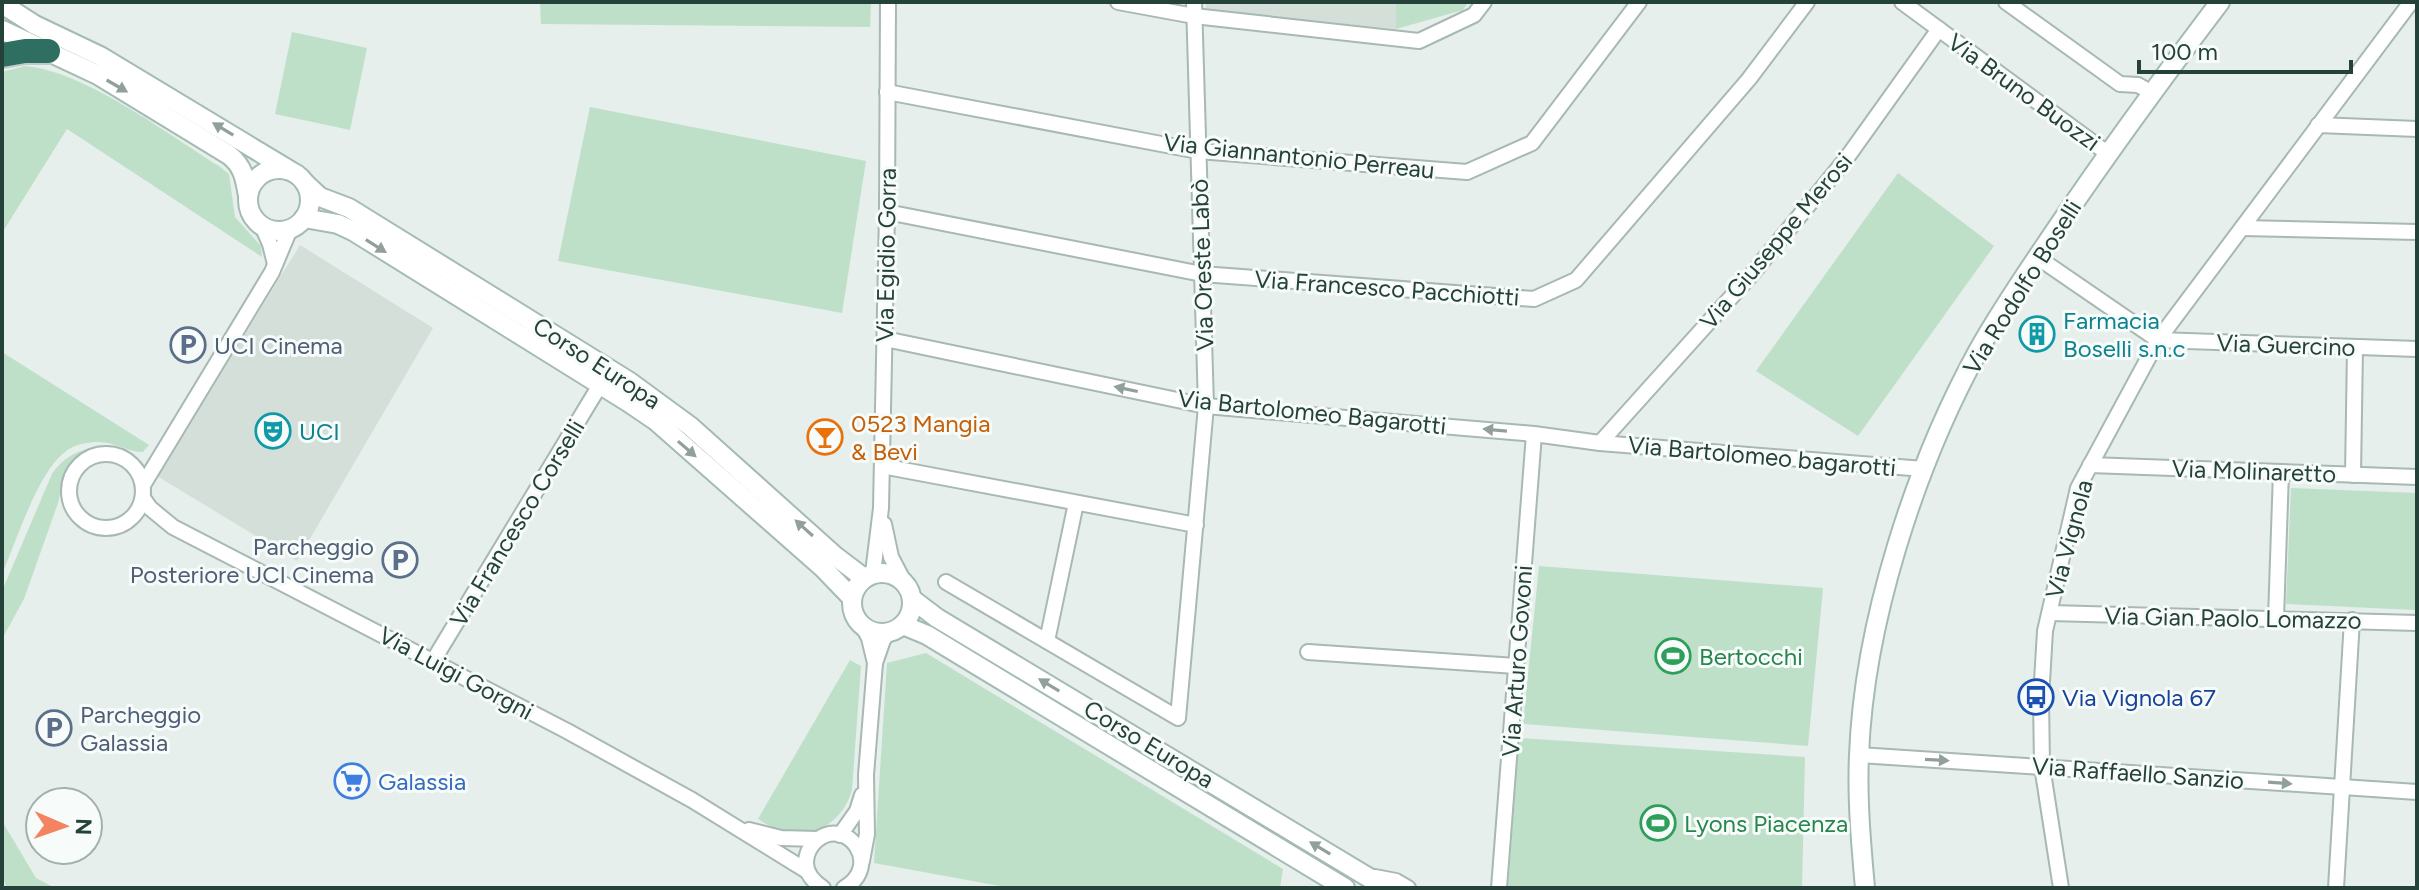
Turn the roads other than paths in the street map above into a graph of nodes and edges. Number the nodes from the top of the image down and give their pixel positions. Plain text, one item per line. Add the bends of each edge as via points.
1 (888, 2) edge
2 (1118, 2) edge
3 (1484, 2) edge
4 (1639, 2) edge
5 (1807, 2) edge
6 (1902, 2) edge
7 (2006, 2) edge
8 (2411, 2) edge
9 (2, 4) edge
10 (2214, 4) edge
11 (1194, 9) edge
12 (1939, 29) junction
13 (2, 30) edge
14 (48, 51) junction
15 (2, 55) edge
16 (887, 92) junction
17 (2152, 93) junction
18 (2318, 125) junction
19 (2417, 129) edge
20 (1198, 151) junction
21 (2107, 153) junction
22 (289, 170) junction
23 (305, 183) junction
24 (248, 196) junction
25 (887, 212) junction
26 (297, 224) junction
27 (262, 226) junction
28 (2242, 228) junction
29 (2417, 232) edge
30 (2037, 257) junction
31 (275, 264) junction
32 (1202, 274) junction
33 (885, 339) junction
34 (2158, 340) junction
35 (2355, 348) junction
36 (2417, 349) edge
37 (600, 385) junction
38 (1206, 406) junction
39 (1534, 434) junction
40 (1600, 443) junction
41 (161, 455) junction
42 (132, 464) junction
43 (2090, 465) junction
44 (882, 466) junction
45 (1924, 469) junction
46 (2281, 472) junction
47 (2353, 475) junction
48 (2417, 477) edge
49 (143, 491) junction
50 (1076, 503) junction
51 (881, 508) junction
52 (130, 520) junction
53 (1196, 525) junction
54 (173, 527) junction
55 (868, 576) junction
56 (903, 580) junction
57 (946, 582) dead end
58 (852, 598) junction
59 (912, 599) junction
60 (2050, 613) junction
61 (2276, 618) junction
62 (2352, 620) junction
63 (2417, 623) edge
64 (863, 627) junction
65 (895, 629) junction
66 (1047, 641) junction
67 (1308, 652) dead end
68 (433, 661) junction
69 (875, 663) junction
70 (1516, 666) junction
71 (1859, 755) junction
72 (2042, 766) junction
73 (866, 775) junction
74 (2341, 787) junction
75 (2417, 792) edge
76 (737, 826) junction
77 (840, 835) junction
78 (818, 839) junction
79 (862, 861) junction
80 (807, 871) junction
81 (1367, 876) junction
82 (858, 882) edge
83 (823, 888) edge
84 (844, 888) edge
85 (1345, 888) edge
86 (1386, 888) edge
87 (1408, 888) edge
88 (1499, 888) edge
89 (1865, 888) edge
90 (2061, 888) edge
91 (2336, 888) edge

1 - 16 street, Via Egidio Gorra
2 - 11 street
3 - 11 street via 1474,15 1419,41
4 - 20 street, Via Giannantonio Perreau via 1532,143 1467,172
5 - 32 street, Via Francesco Pacchiotti via 1749,79 1576,280 1534,299
6 - 12 street, Via Bruno Buozzi
7 - 17 street via 2120,84
8 - 18 street, Via Vignola
22 -> 9 main road via 100,56
10 - 17 main road, Via Rodolfo Boselli
11 - 20 street, Via Oreste Labò
12 - 21 street, Via Bruno Buozzi
12 - 40 street, Via Giuseppe Merosi via 1846,159
13 - 14 main road
14 - 15 highway
14 -> 24 main road via 124,89 229,155 245,174
16 - 20 street, Via Giannantonio Perreau
16 - 25 street, Via Egidio Gorra
17 - 21 main road, Via Rodolfo Boselli
18 - 19 street
18 - 28 street, Via Vignola
20 - 32 street, Via Oreste Labò
21 - 30 main road, Via Rodolfo Boselli
22 - 23 main road
22 - 24 main road via 263,174
23 - 26 main road via 310,201
55 -> 23 main road, Corso Europa via 835,556 690,426 630,382 349,208 320,197
24 - 27 main road via 251,213
25 - 32 street, Via Francesco Pacchiotti
25 - 33 street, Via Egidio Gorra
26 - 27 main road via 271,230
26 - 31 street
26 -> 37 main road, Corso Europa via 325,221 353,231
27 - 31 street
28 - 29 street
28 - 34 street, Via Vignola
30 - 34 street
30 - 45 main road, Via Rodolfo Boselli via 1978,351
31 - 41 street
32 - 38 street, Via Oreste Labò
38 -> 33 street, Via Bartolomeo Bagarotti
33 - 44 street, Via Egidio Gorra
34 - 35 street, Via Guercino
34 - 43 street, Via Vignola
35 - 36 street, Via Guercino
35 - 47 street
37 -> 58 main road, Corso Europa via 656,421
37 - 68 street, Via Francesco Corselli
39 -> 38 street, Via Bartolomeo Bagarotti
38 - 53 street, Via Oreste Labò
39 - 40 street, Via Bartolomeo Bagarotti
39 - 70 street, Via Arturo Govoni
40 - 45 street, Via Bartolomeo bagarotti
41 - 42 street
41 - 49 street
42 - 49 street
42 - 52 street via 100,454 79,465 69,485 73,511 82,521 106,529
43 - 46 street, Via Molinaretto
43 - 60 street, Via Vignola via 2078,488
44 - 50 street
44 - 51 street, Via Egidio Gorra
45 - 71 main road, Via Rodolfo Boselli via 1882,599
46 - 47 street, Via Molinaretto
46 - 61 street
47 - 48 street, Via Molinaretto
49 - 52 street via 139,510
49 - 54 street, Via Luigi Gorgni via 150,508
50 - 53 street
50 - 66 street
51 - 55 street, Via Egidio Gorra
51 - 56 street, Via Egidio Gorra
52 - 54 street, Via Luigi Gorgni
53 - 66 street, Via Oreste Labò via 1178,718
54 - 68 street, Via Luigi Gorgni
55 - 56 main road, Corso Europa via 888,573
55 - 58 main road
56 - 59 main road, Corso Europa
57 - 66 street
58 - 64 main road, Corso Europa
59 - 65 main road via 909,617
81 -> 59 main road, Corso Europa
60 - 61 street, Via Gian Paolo Lomazzo
60 - 72 street, Via Vignola via 2041,698
61 - 62 street, Via Gian Paolo Lomazzo
62 - 63 street, Via Gian Paolo Lomazzo
62 - 74 street
64 - 65 main road, Corso Europa via 875,632
64 - 69 street
65 - 69 street
65 - 85 main road, Corso Europa via 927,635
67 - 70 street
68 - 76 street, Via Luigi Gorgni
69 - 73 street
70 - 88 street, Via Arturo Govoni
71 -> 72 street, Via Raffaello Sanzio
71 - 89 main road, Via Rodolfo Boselli
72 -> 74 street, Via Raffaello Sanzio
72 - 90 street, Via Vignola
73 - 77 street via 857,811
73 - 79 street
74 - 75 street, Via Raffaello Sanzio
74 - 91 street
76 - 78 street, Via Luigi Gorgni via 781,838
76 - 80 street, Via Luigi Gorgni
77 - 78 street, Via Luigi Gorgni
77 - 79 street via 856,844
78 - 80 street via 807,853
79 - 82 street
80 - 83 street, Via Luigi Gorgni
81 - 86 main road, Corso Europa
81 - 87 street
82 - 84 street

